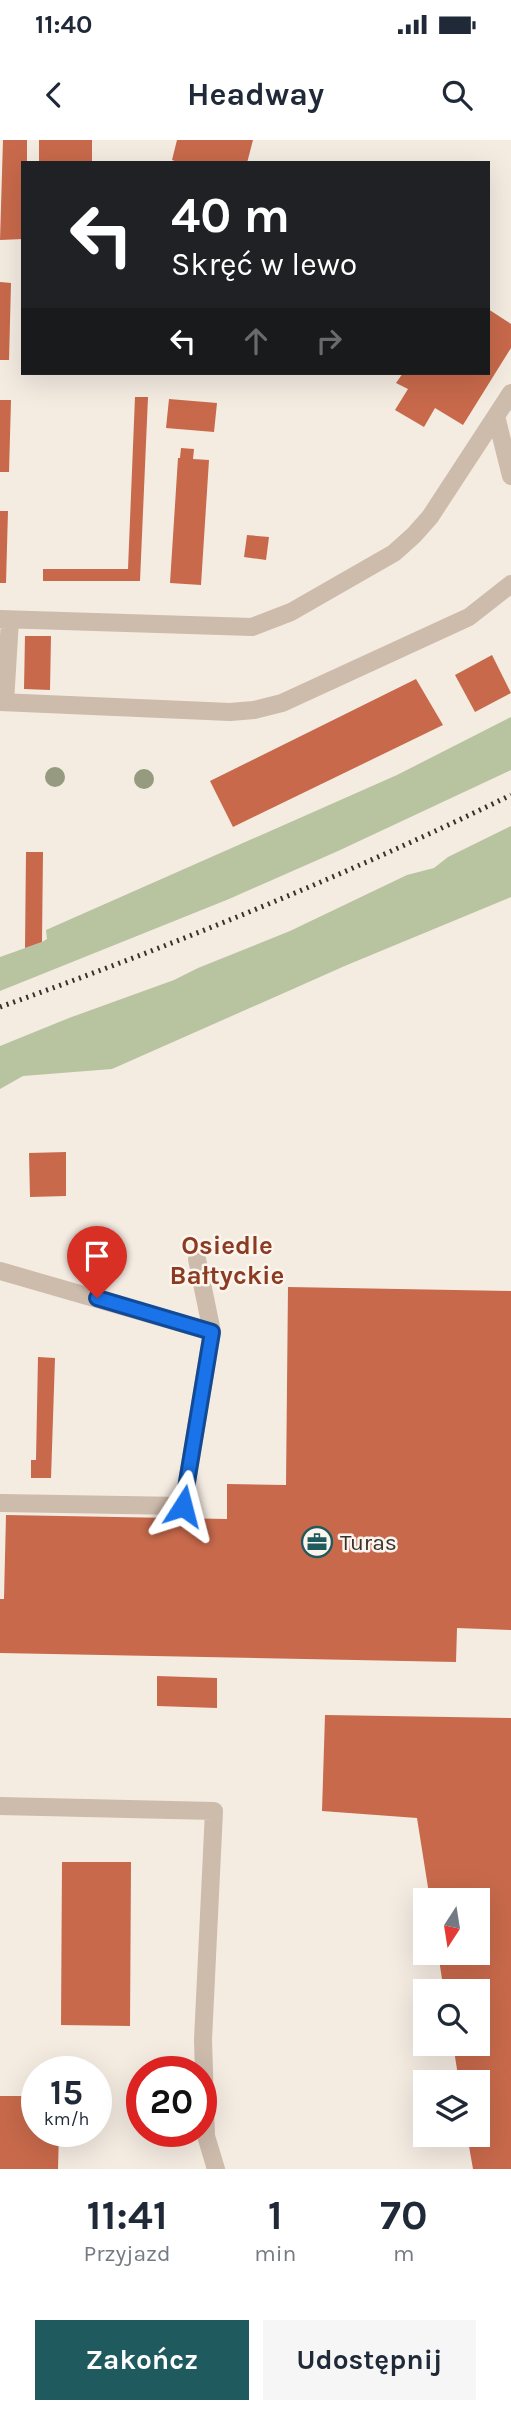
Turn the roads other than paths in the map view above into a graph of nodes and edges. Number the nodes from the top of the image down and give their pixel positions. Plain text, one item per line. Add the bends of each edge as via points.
1 (511, 393) edge
2 (496, 416) junction
3 (511, 477) edge
4 (511, 584) edge
5 (5, 619) edge
6 (3, 702) edge
7 (197, 1259) dead end
8 (0, 1271) edge
9 (212, 1332) junction
10 (0, 1503) edge
11 (0, 1806) edge
12 (216, 2169) edge

1 - 2 lane
2 - 3 lane
2 - 5 lane via 414,535 394,553 291,612 252,628
4 - 6 lane via 469,617 282,704 230,712
5 - 6 lane
7 - 9 lane
8 - 9 lane
9 - 10 lane via 183,1506
11 - 12 lane via 214,1811 203,2040 206,2136

